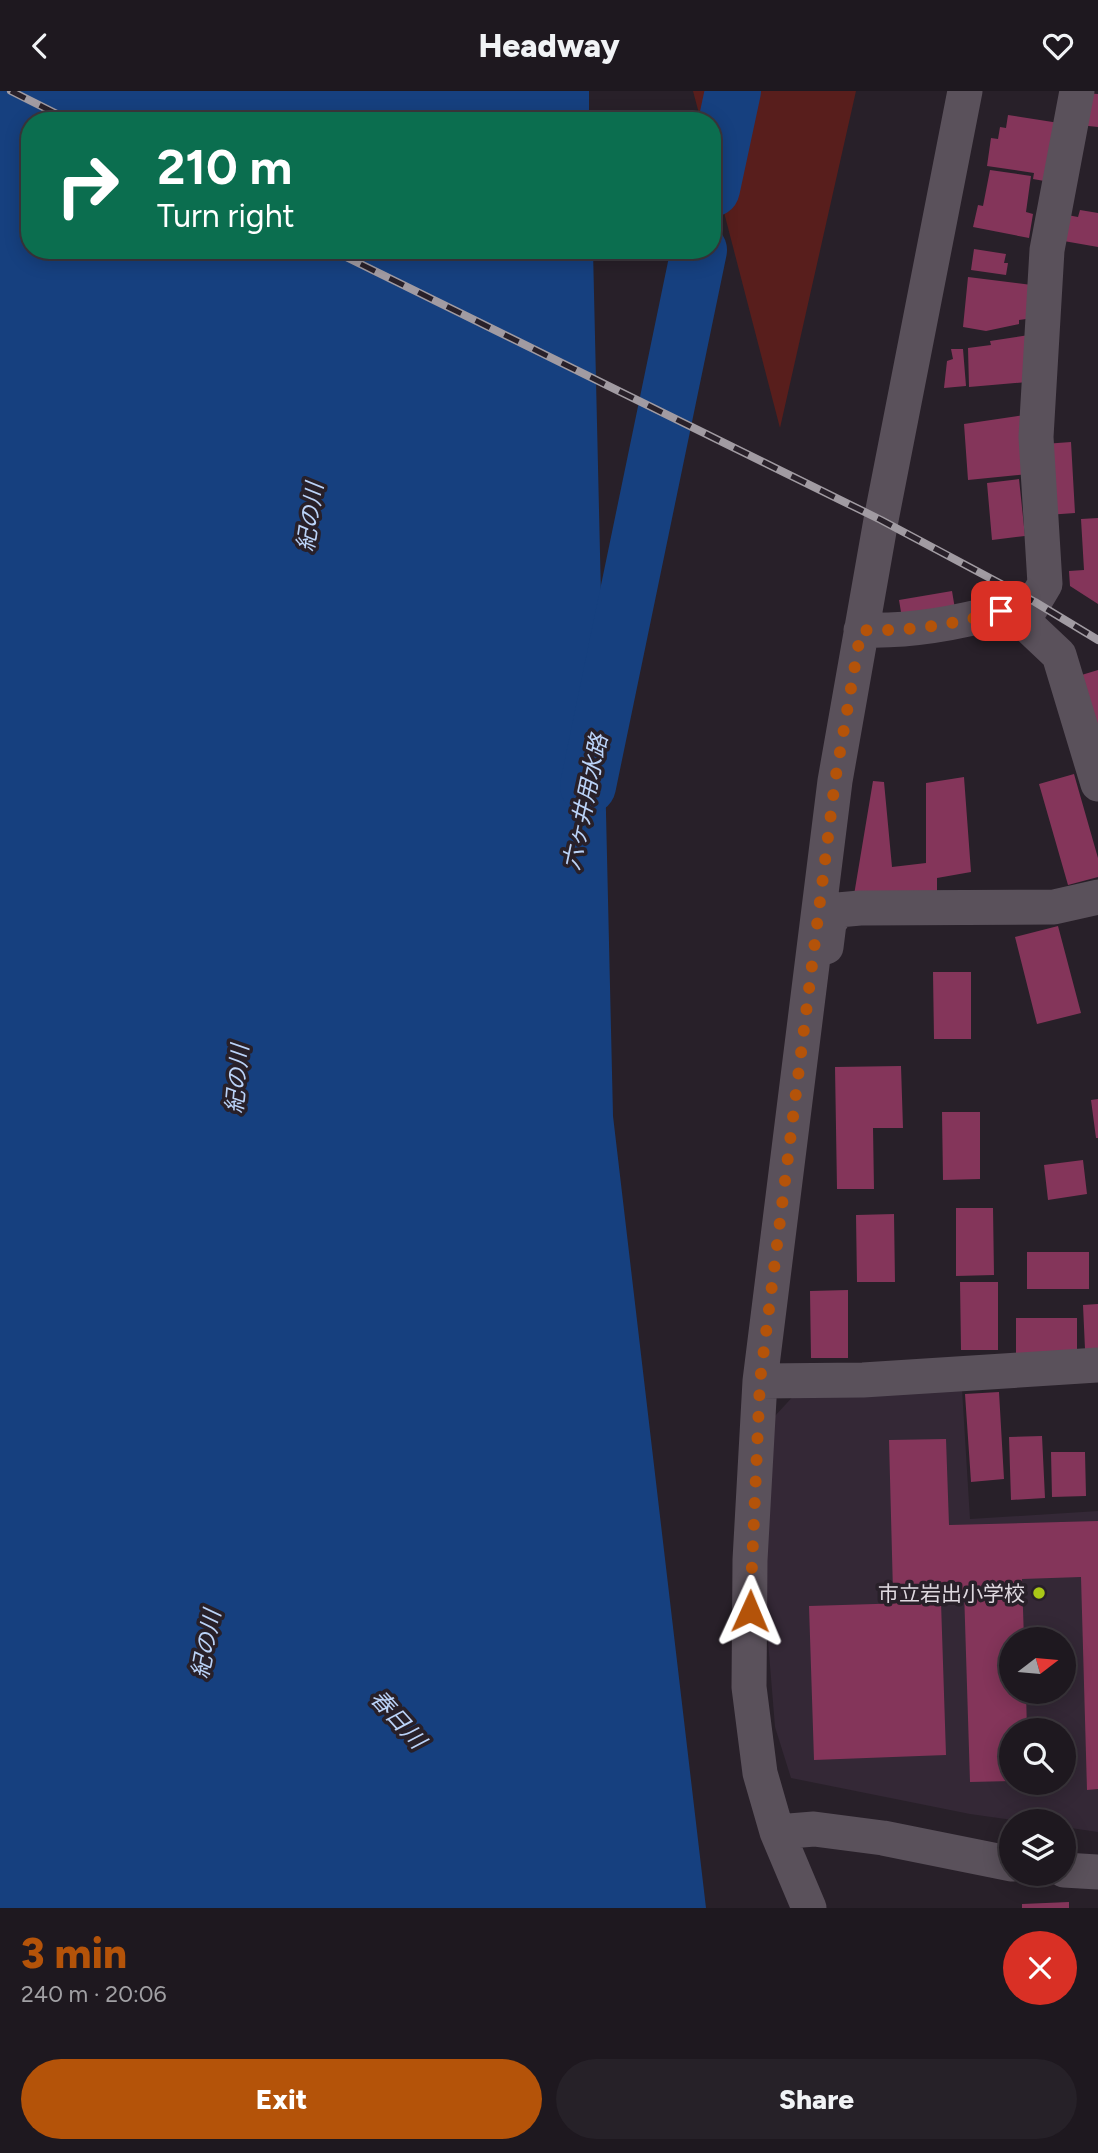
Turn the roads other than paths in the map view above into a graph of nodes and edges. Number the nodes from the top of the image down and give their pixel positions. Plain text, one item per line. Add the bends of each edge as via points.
1 (965, 91) edge
2 (1077, 91) edge
3 (1023, 621) junction
4 (861, 630) junction
5 (1098, 784) edge
6 (1098, 897) edge
7 (812, 965) junction
8 (1098, 1365) edge
9 (760, 1381) junction
10 (776, 1832) junction
11 (999, 1861) edge
12 (1076, 1871) edge
13 (1098, 1872) edge
14 (809, 1908) edge

1 - 4 street
2 - 3 street via 1047,250 1036,437 1045,584
3 - 4 street via 1001,611 960,623
3 - 5 street via 1059,655
4 - 7 street via 835,781
6 - 7 street via 1054,907 838,910 829,923 824,957
7 - 9 street
8 - 9 street via 863,1380
9 - 10 street via 750,1560 749,1686 760,1773
10 - 11 street via 814,1829 883,1838
10 - 14 street
12 - 13 street

